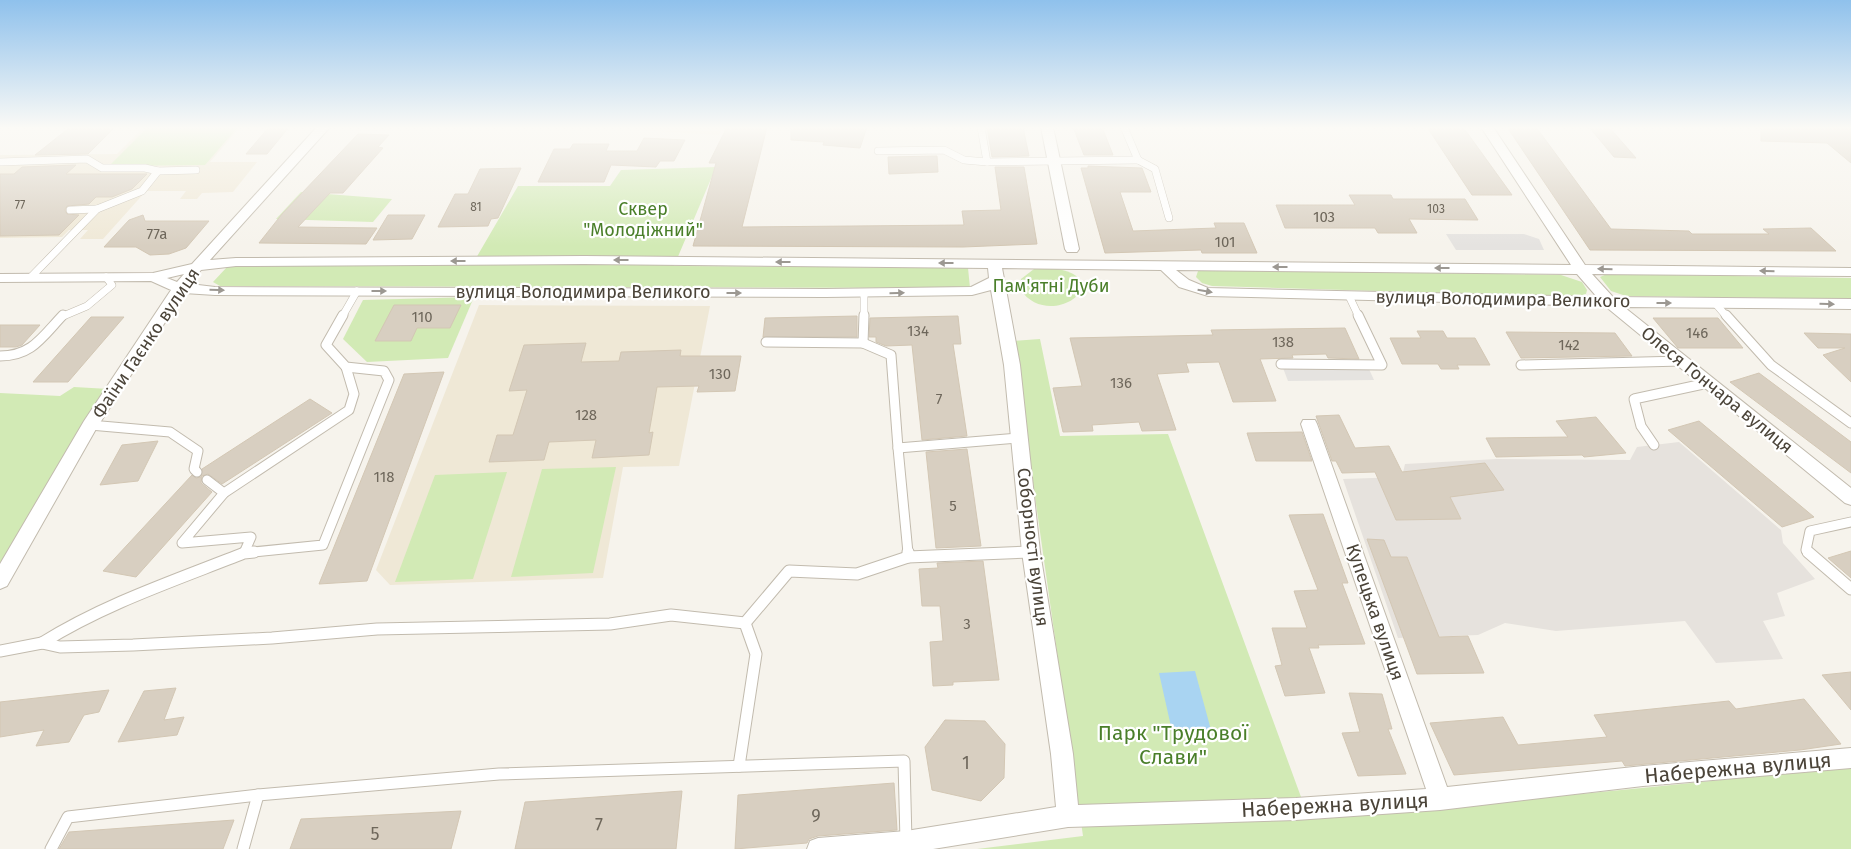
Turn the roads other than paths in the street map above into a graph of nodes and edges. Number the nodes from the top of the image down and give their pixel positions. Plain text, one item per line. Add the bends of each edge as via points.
1 (99, 167) edge
2 (288, 167) edge
3 (1056, 167) edge
4 (1150, 167) edge
5 (1513, 167) edge
6 (196, 170) dead end
7 (158, 171) junction
8 (70, 210) dead end
9 (97, 210) junction
10 (1169, 218) dead end
11 (1072, 249) dead end
12 (1165, 266) junction
13 (196, 267) junction
14 (1580, 268) junction
15 (995, 271) junction
16 (1851, 272) edge
17 (31, 277) junction
18 (106, 277) junction
19 (153, 277) junction
20 (0, 278) edge
21 (180, 288) junction
22 (357, 291) junction
23 (864, 293) junction
24 (1349, 296) junction
25 (1609, 302) junction
26 (1715, 303) junction
27 (1851, 304) edge
28 (766, 342) dead end
29 (863, 343) junction
30 (0, 356) edge
31 (1682, 361) junction
32 (1281, 364) dead end
33 (1521, 365) dead end
34 (346, 367) junction
35 (1708, 383) junction
36 (1851, 423) edge
37 (1309, 424) dead end
38 (90, 425) junction
39 (1019, 438) junction
40 (1654, 445) dead end
41 (898, 448) junction
42 (197, 472) dead end
43 (207, 480) dead end
44 (224, 493) junction
45 (1851, 498) edge
46 (1851, 522) edge
47 (1031, 552) junction
48 (244, 553) junction
49 (908, 557) junction
50 (0, 581) edge
51 (1851, 589) edge
52 (745, 623) junction
53 (42, 642) junction
54 (0, 651) edge
55 (1851, 758) edge
56 (739, 766) junction
57 (258, 795) junction
58 (1440, 799) junction
59 (1068, 816) junction
60 (906, 842) junction
61 (51, 849) edge
62 (243, 849) edge
63 (818, 849) edge

1 - 7 lane
2 - 13 street, Фаїни Гаєнко вулиця
3 - 11 street
4 - 10 lane via 1154,169
5 - 14 street, Олеся Гончара вулиця
6 - 7 lane
7 - 9 lane via 142,191
8 - 9 lane
9 - 17 lane
14 -> 12 street, вулиця Володимира Великого
12 - 15 street, вулиця Володимира Великого
12 -> 24 street, вулиця Володимира Великого via 1189,288 1208,292
15 -> 13 street, вулиця Володимира Великого via 564,260 236,262
13 - 19 street, вулиця Володимира Великого
13 - 21 street, Фаїни Гаєнко вулиця
16 -> 14 street, вулиця Володимира Великого
14 - 25 street, Олеся Гончара вулиця
23 -> 15 street, вулиця Володимира Великого via 972,291 985,287
15 - 39 street, Соборності вулиця via 1012,365
17 - 18 street, вулиця Володимира Великого
17 - 20 street, вулиця Володимира Великого
18 - 19 street, вулиця Володимира Великого
18 - 30 lane via 112,285 87,306 63,315 28,351
19 - 21 street, вулиця Володимира Великого
21 -> 22 street, вулиця Володимира Великого
21 - 38 street, Фаїни Гаєнко вулиця
22 -> 23 street, вулиця Володимира Великого
22 - 34 lane via 326,345
23 - 29 lane
24 - 25 street, вулиця Володимира Великого
24 - 32 lane via 1382,365
25 -> 26 street, вулиця Володимира Великого
25 - 31 street, Олеся Гончара вулиця
26 -> 27 street, вулиця Володимира Великого
26 - 36 lane via 1771,365
28 - 29 lane
29 - 41 lane via 891,355
31 - 33 lane
31 - 35 street, Олеся Гончара вулиця
34 - 44 lane via 354,394 350,410
34 - 48 lane via 384,371 390,380 323,545
35 - 40 lane via 1634,399 1641,426
35 - 45 street, Олеся Гончара вулиця
37 - 58 street, Купецька вулиця
38 - 42 lane via 170,432 198,451 194,470
38 - 50 street, Фаїни Гаєнко вулиця
39 - 41 lane
39 - 47 street, Соборності вулиця
41 - 49 lane
43 - 44 lane
44 - 48 lane via 182,543 251,537
46 - 51 lane via 1810,531 1806,550
47 - 49 lane
47 - 59 street, Соборності вулиця via 1062,754
48 - 53 lane via 136,595 72,624
49 - 52 lane via 857,574 789,571
52 - 53 lane via 671,615 610,624 376,629 133,645 60,647
52 - 56 lane via 756,654
53 - 54 lane
55 - 58 street, Набережна вулиця via 1643,776
56 - 57 lane via 499,774
56 - 60 lane via 904,761
57 - 61 lane via 68,817
57 - 62 lane
58 - 59 street, Набережна вулиця via 1296,809
59 - 60 street, Набережна вулиця
60 - 63 street, Набережна вулиця

